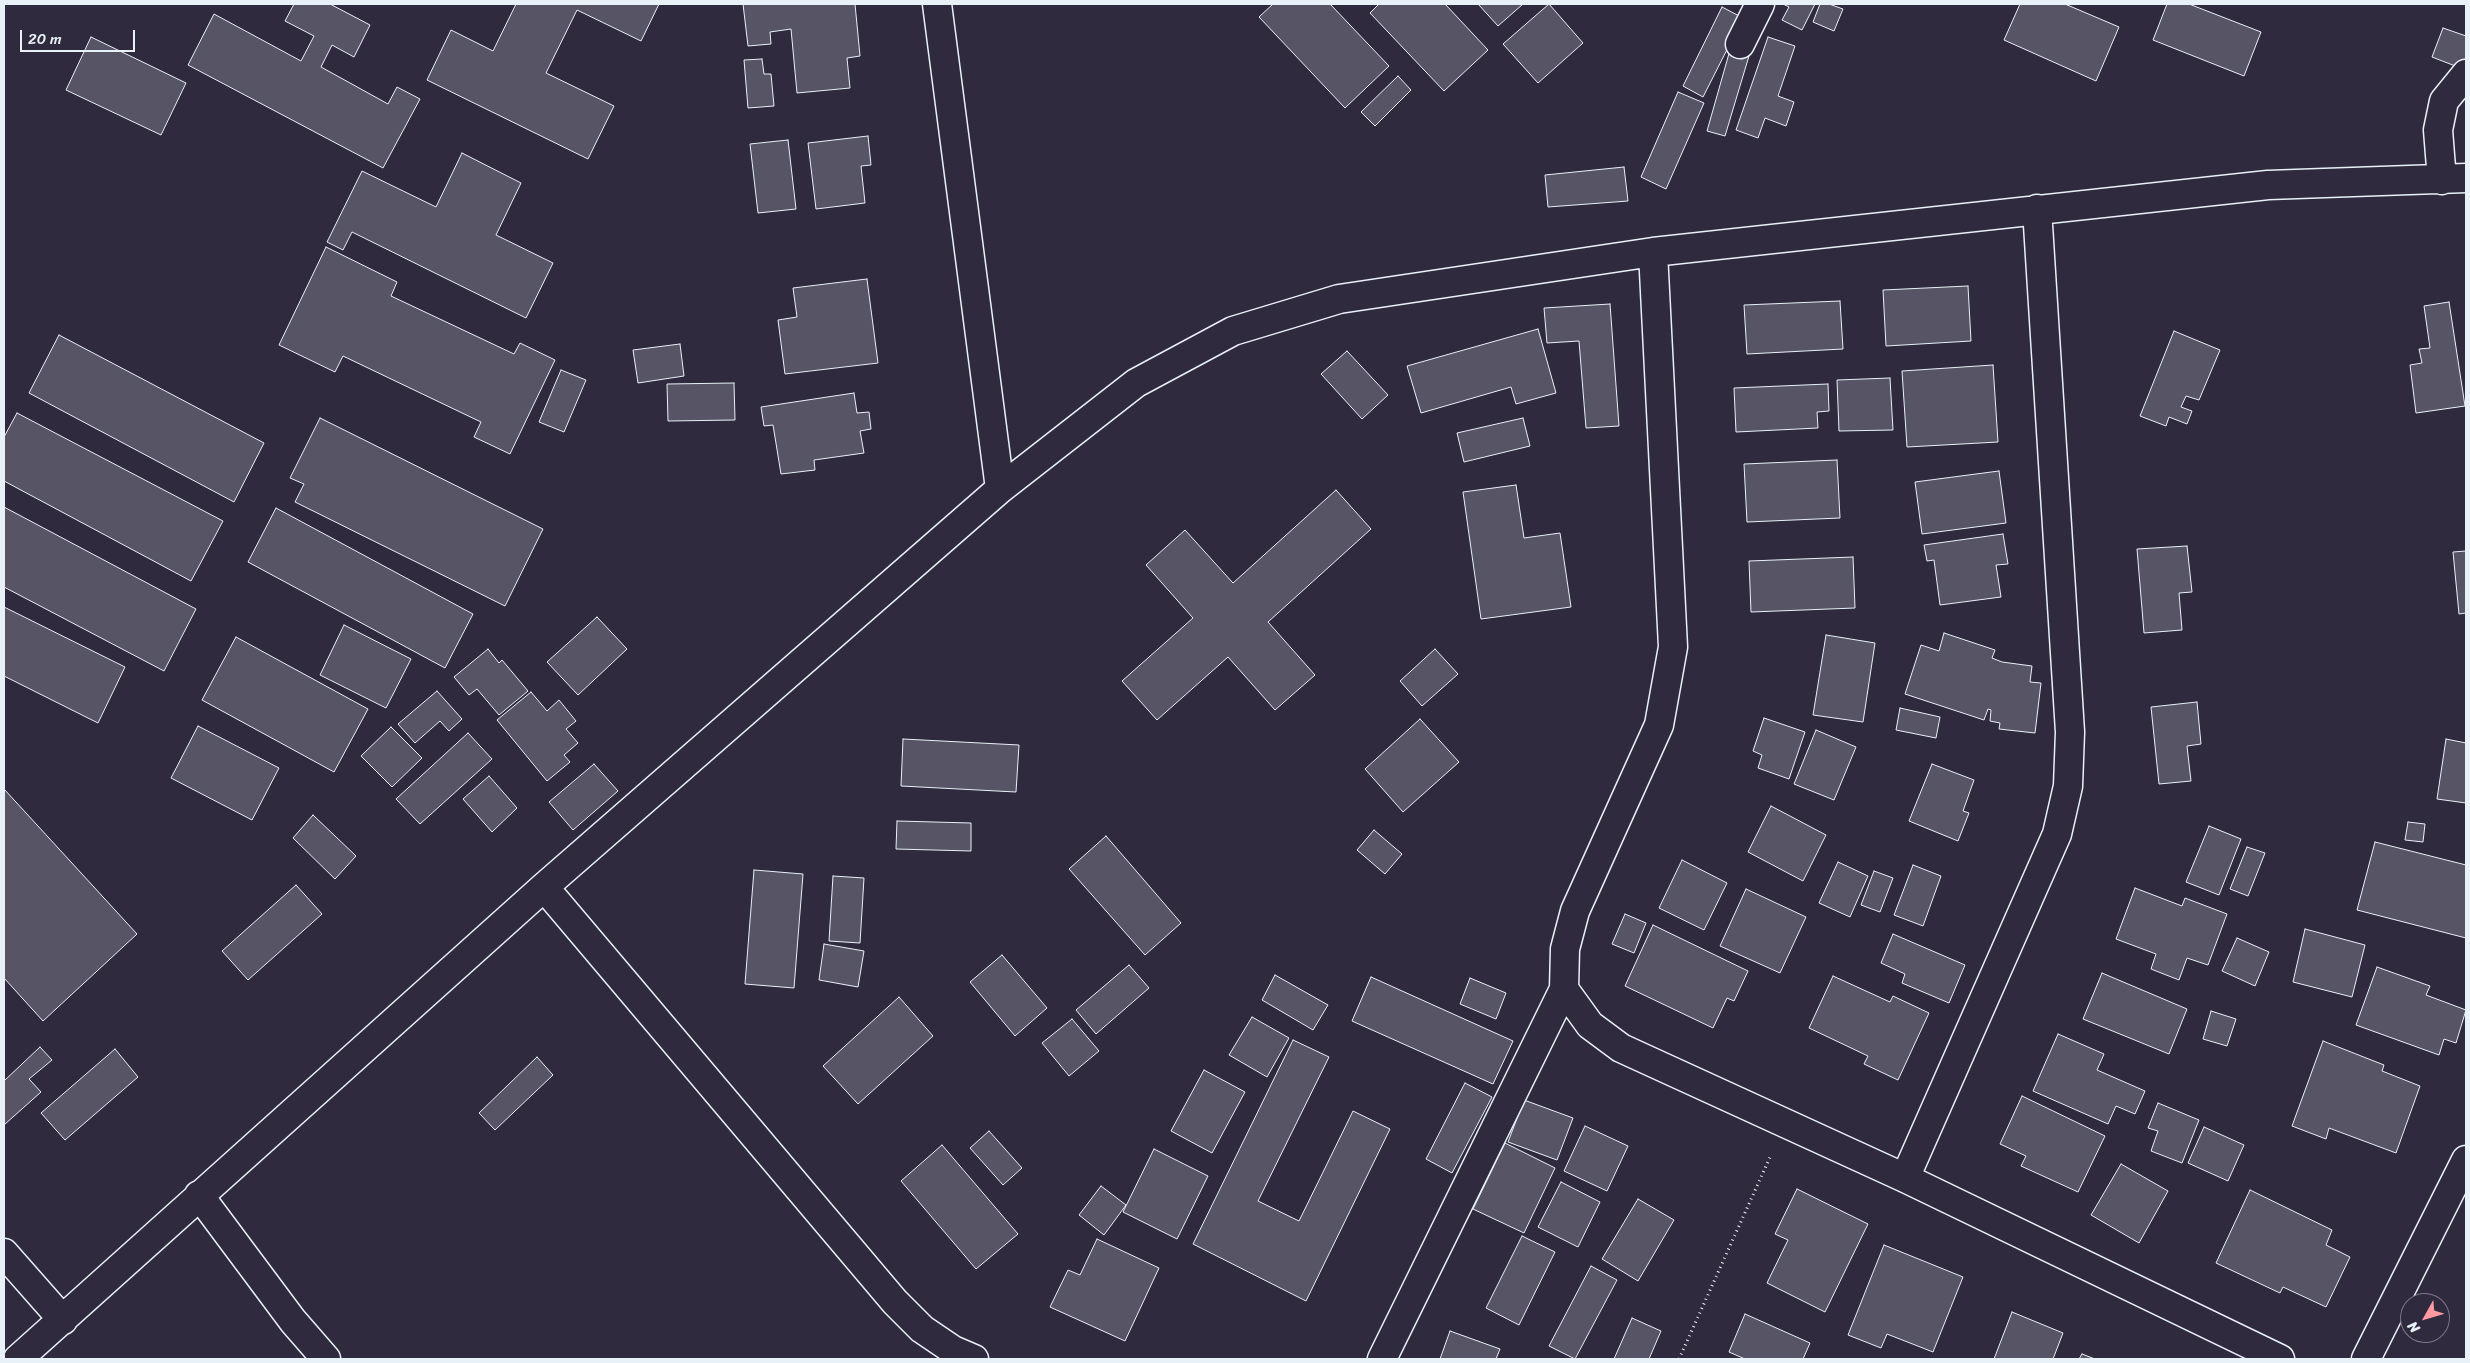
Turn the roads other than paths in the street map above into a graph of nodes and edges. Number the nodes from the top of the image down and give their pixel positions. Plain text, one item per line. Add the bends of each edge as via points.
1 (937, 4) edge
2 (1760, 4) edge
3 (1740, 44) dead end
4 (2466, 74) edge
5 (2454, 179) edge
6 (2037, 209) junction
7 (1653, 252) junction
8 (1000, 489) junction
9 (544, 887) junction
10 (1564, 989) junction
11 (2466, 1160) edge
12 (1905, 1178) junction
13 (199, 1195) junction
14 (4, 1253) edge
15 (63, 1320) junction
16 (18, 1359) edge
17 (326, 1359) edge
18 (974, 1359) edge
19 (1382, 1359) edge
20 (2280, 1359) edge
21 (2366, 1359) edge

1 - 8 street
2 - 3 street
4 - 5 street via 2444,102 2438,130
5 - 6 street via 2268,185
6 - 7 street
6 - 12 street via 2070,732 2068,786 2057,834
7 - 8 street via 1339,298 1233,331 1136,383
7 - 10 street via 1673,647 1659,725 1575,911 1565,949
8 - 9 street
9 - 13 street
9 - 18 street via 895,1302 922,1329 953,1350
10 - 12 street via 1590,1025 1622,1048
10 - 19 street
11 - 21 street
12 - 20 street
13 - 15 street
13 - 17 street via 293,1321
14 - 15 street
15 - 16 street

